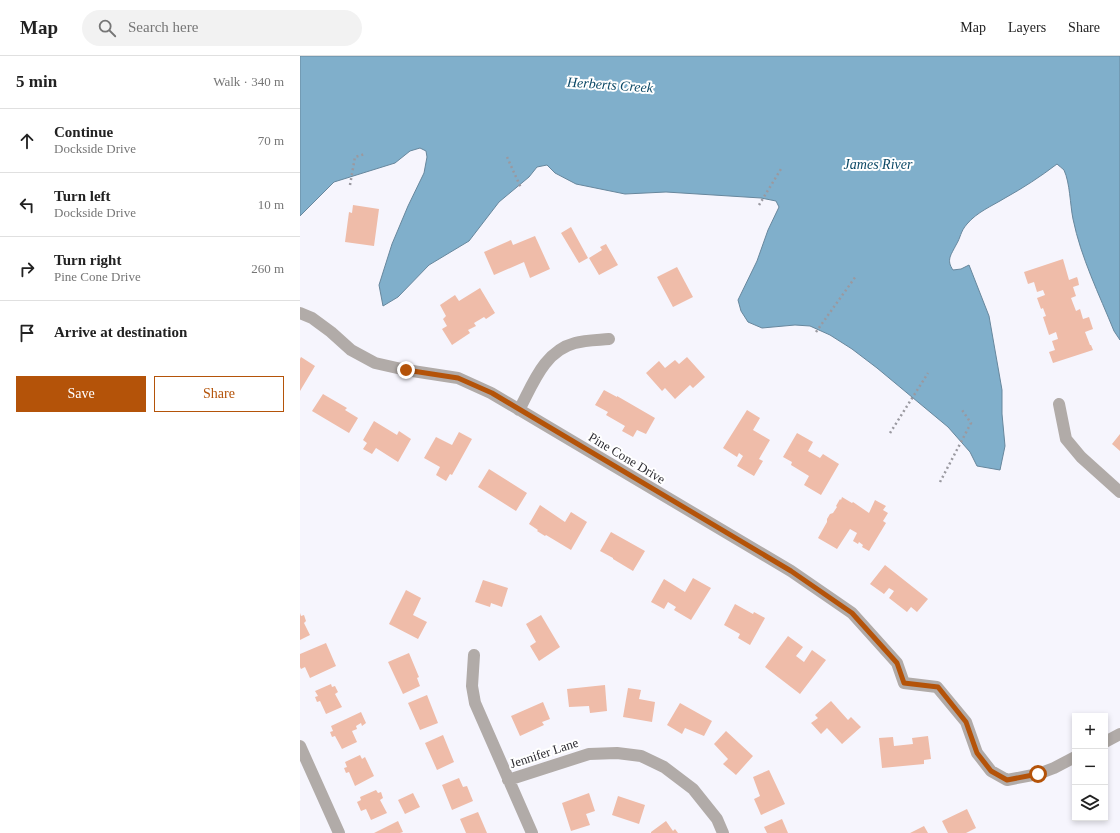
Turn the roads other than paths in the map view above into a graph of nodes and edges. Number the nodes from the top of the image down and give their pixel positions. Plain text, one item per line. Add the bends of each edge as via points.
1 (300, 313) edge
2 (609, 339) dead end
3 (1059, 404) dead end
4 (520, 410) junction
5 (1120, 492) edge
6 (474, 655) dead end
7 (1120, 734) edge
8 (1108, 740) edge
9 (300, 746) edge
10 (1072, 759) edge
11 (508, 780) junction
12 (339, 833) edge
13 (532, 833) edge
14 (723, 833) edge

1 - 4 street, Pine Cone Drive via 312,318 351,350 375,363 458,378 492,393
2 - 4 street via 575,343 558,350 543,366
3 - 5 street via 1066,439 1081,457
4 - 10 street, Pine Cone Drive via 791,571 852,613 897,663 904,683 938,687 966,722 977,753 991,771 1007,780 1038,774
6 - 11 street via 472,686 475,703
7 - 8 street
9 - 12 street
11 - 13 street
11 - 14 street, Jennifer Lane via 589,754 617,753 641,756 664,767 693,789 717,819

